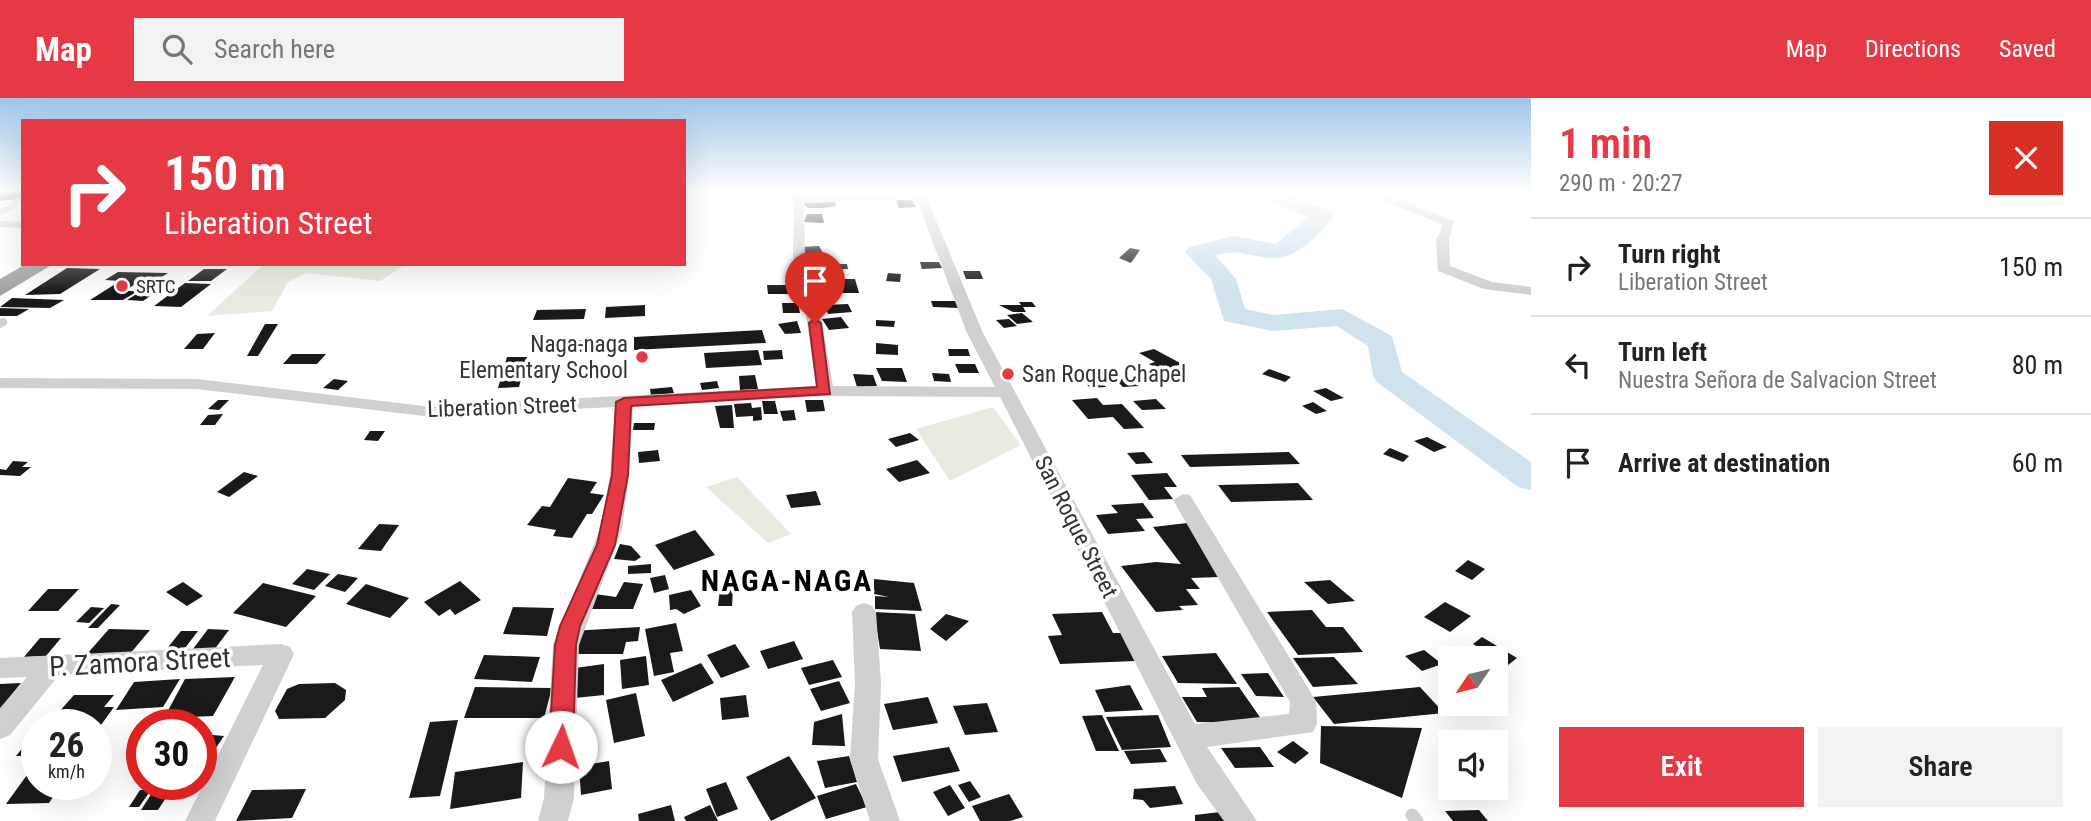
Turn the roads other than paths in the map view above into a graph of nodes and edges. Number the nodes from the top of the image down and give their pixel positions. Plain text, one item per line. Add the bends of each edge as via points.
1 (800, 225) edge
2 (933, 225) edge
3 (1450, 225) edge
4 (39, 266) edge
5 (0, 289) edge
6 (1531, 291) edge
7 (0, 383) edge
8 (825, 391) junction
9 (1006, 392) junction
10 (624, 402) junction
11 (1183, 500) dead end
12 (864, 612) dead end
13 (51, 667) junction
14 (0, 668) edge
15 (868, 683) joint
16 (0, 727) edge
17 (1186, 737) junction
18 (200, 821) edge
19 (553, 821) edge
20 (885, 821) edge
21 (1242, 821) edge

1 - 8 street via 799,256
2 - 9 street, San Roque Street via 963,306
3 - 6 street via 1441,239 1443,268 1489,286
4 - 5 highway
7 - 10 street, Liberation Street via 197,384 424,411
8 - 9 street, Liberation Street
8 - 10 street, Liberation Street
9 - 17 street, San Roque Street
10 - 19 street via 620,475 606,545 566,645 559,798
11 - 17 street via 1303,701 1303,724
12 - 15 street
13 - 14 street, P. Zamora Street
13 - 16 street
13 - 18 street, P. Zamora Street via 281,654
15 - 20 street via 864,759
17 - 21 street, San Roque Street via 1207,775

